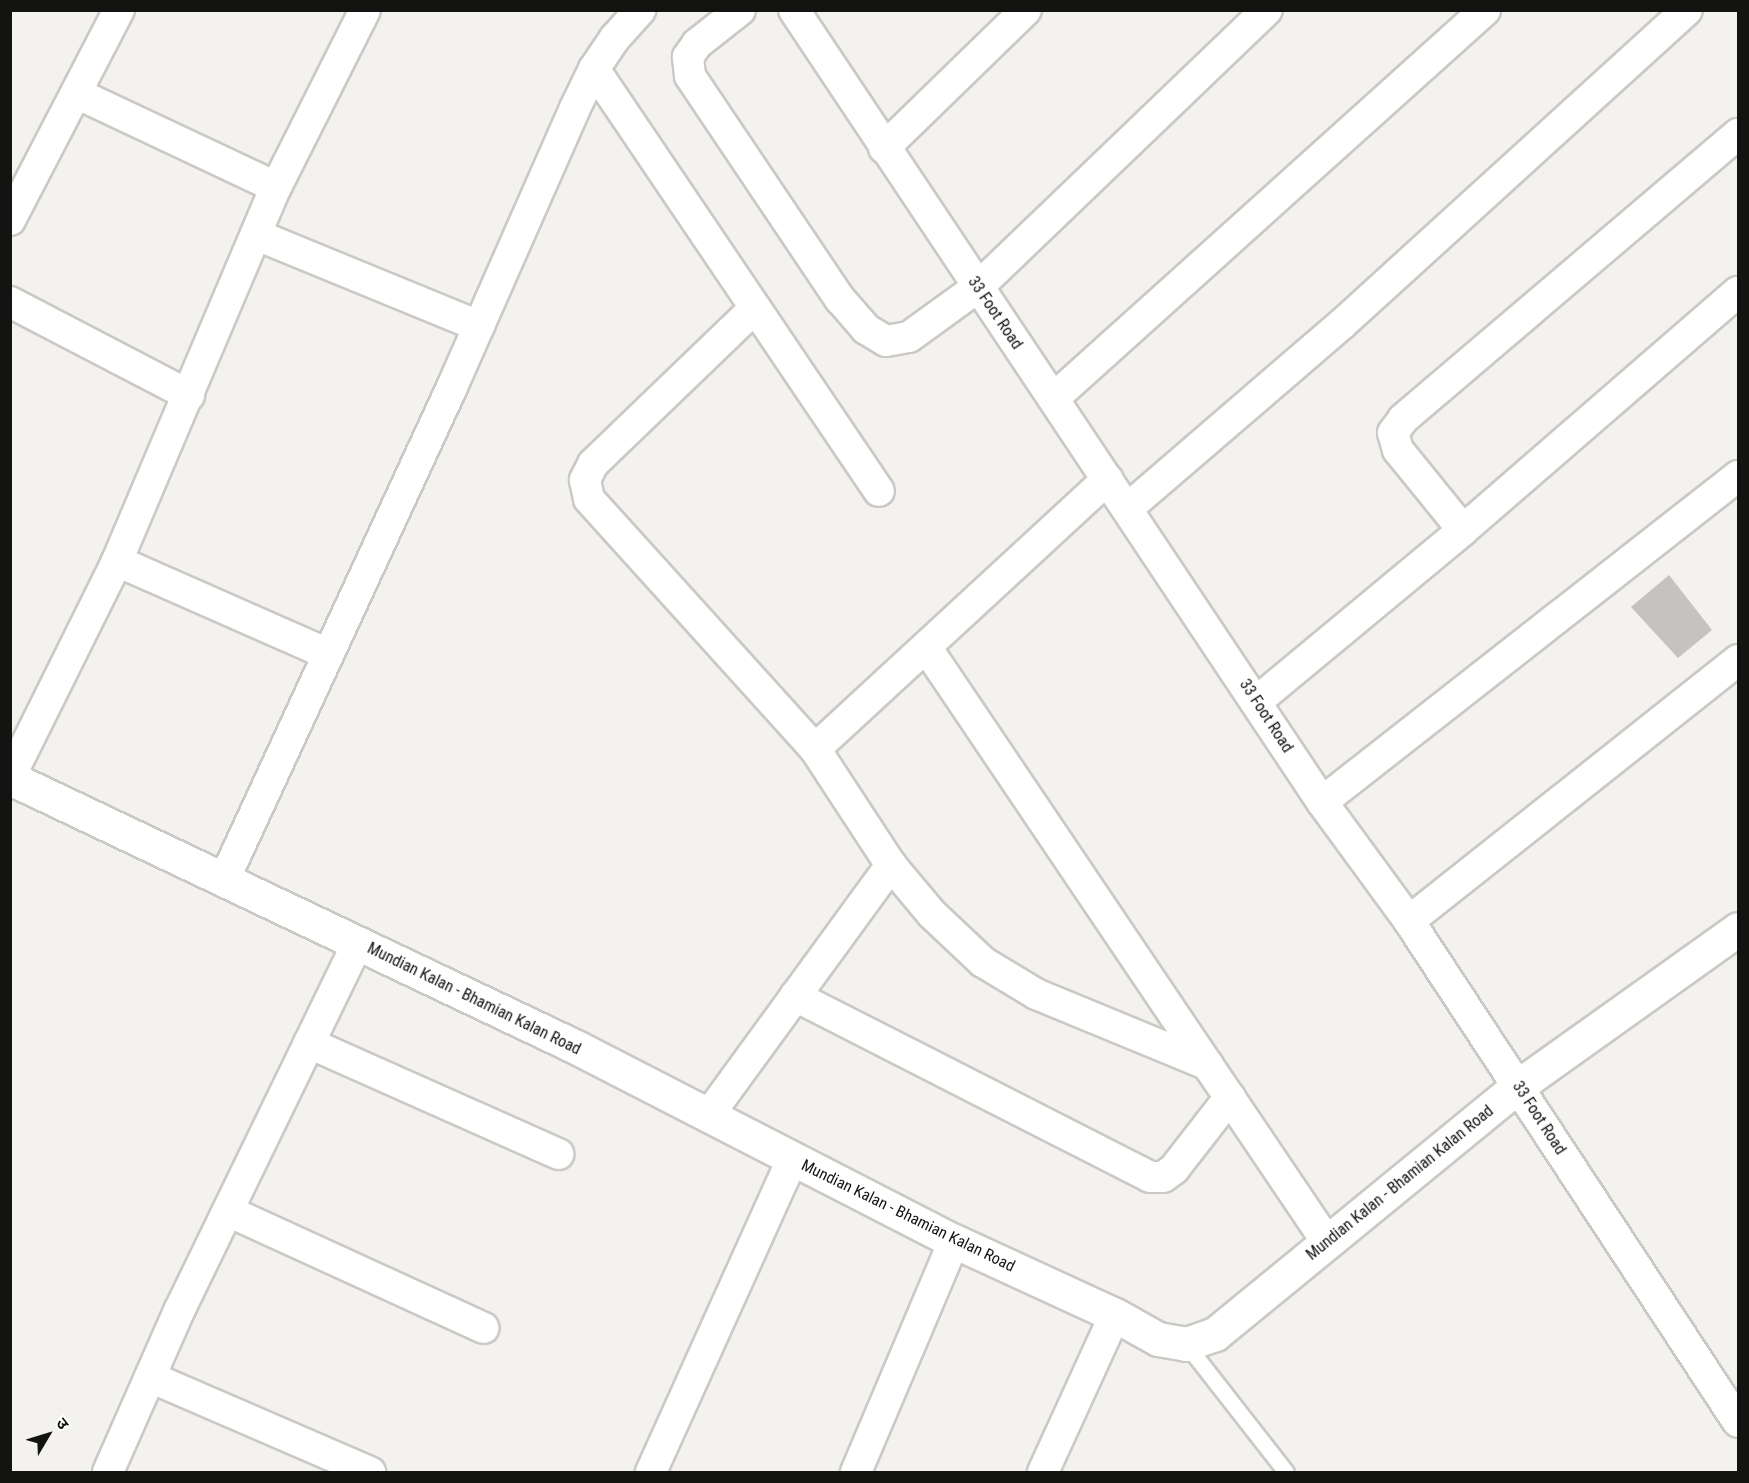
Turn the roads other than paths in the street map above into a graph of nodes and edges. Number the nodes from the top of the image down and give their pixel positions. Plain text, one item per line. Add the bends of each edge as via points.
1 (119, 10) edge
2 (364, 10) edge
3 (640, 10) edge
4 (740, 10) edge
5 (794, 10) edge
6 (1026, 10) edge
7 (1268, 10) edge
8 (1485, 10) edge
9 (1687, 10) edge
10 (594, 69) junction
11 (76, 93) junction
12 (1738, 135) edge
13 (884, 148) junction
14 (276, 187) junction
15 (10, 220) edge
16 (257, 235) junction
17 (978, 287) junction
18 (1738, 292) edge
19 (10, 302) edge
20 (755, 309) junction
21 (479, 326) junction
22 (189, 395) junction
23 (1054, 398) junction
24 (1738, 476) edge
25 (1108, 479) junction
26 (879, 491) dead end
27 (1128, 508) junction
28 (1463, 530) junction
29 (117, 561) junction
30 (926, 647) junction
31 (328, 654) junction
32 (1738, 660) edge
33 (1256, 702) junction
34 (815, 749) junction
35 (10, 777) edge
36 (1322, 802) junction
37 (891, 865) junction
38 (224, 880) junction
39 (1409, 921) junction
40 (1735, 939) edge
41 (358, 943) junction
42 (795, 996) junction
43 (309, 1043) junction
44 (1208, 1065) junction
45 (1518, 1086) junction
46 (1230, 1097) junction
47 (708, 1116) junction
48 (558, 1154) dead end
49 (792, 1160) junction
50 (228, 1211) junction
51 (954, 1240) junction
52 (1327, 1242) junction
53 (1115, 1315) junction
54 (483, 1328) dead end
55 (1186, 1344) junction
56 (150, 1377) junction
57 (1738, 1422) edge
58 (108, 1473) edge
59 (370, 1473) edge
60 (651, 1473) edge
61 (856, 1473) edge
62 (1043, 1473) edge
63 (1286, 1473) edge

1 - 11 street
2 - 14 street
3 - 10 street
4 - 17 street via 697,44 688,57 690,76 840,299 866,329 886,341 909,337
5 - 13 street, 33 Foot Road
6 - 13 street
7 - 17 street
8 - 23 street
9 - 27 street via 1342,324
10 - 20 street
10 - 21 street
11 - 14 street
11 - 15 street
12 - 28 street via 1403,419 1394,433 1398,450
13 - 17 street, 33 Foot Road
14 - 16 street
16 - 21 street
16 - 22 street
17 - 23 street, 33 Foot Road
18 - 28 street
19 - 22 street
20 - 26 street
20 - 34 street via 593,464 585,480 589,499
21 - 31 street
22 - 29 street
23 - 25 street, 33 Foot Road
24 - 36 street
25 - 27 street, 33 Foot Road
25 - 30 street
27 - 33 street, 33 Foot Road
28 - 33 street
29 - 31 street
29 - 35 street
30 - 34 street
30 - 44 street
31 - 38 street
32 - 39 street
33 - 36 street, 33 Foot Road
34 - 37 street
35 - 38 street, Mundian Kalan - Bhamian Kalan Road
36 - 39 street, 33 Foot Road
37 - 42 street
37 - 44 street via 932,914 983,962 1036,994
38 - 41 street, Mundian Kalan - Bhamian Kalan Road
39 - 45 street, 33 Foot Road
40 - 45 street, Mundian Kalan - Bhamian Kalan Road
41 - 43 street
41 - 47 street, Mundian Kalan - Bhamian Kalan Road via 576,1047
42 - 46 street via 1150,1177 1163,1177 1174,1169
42 - 47 street
43 - 48 street
43 - 50 street
44 - 46 street
45 - 52 street, Mundian Kalan - Bhamian Kalan Road
45 - 57 street, 33 Foot Road
46 - 52 street
47 - 49 street, Mundian Kalan - Bhamian Kalan Road
49 - 51 street, Mundian Kalan - Bhamian Kalan Road
49 - 60 street
50 - 54 street
50 - 56 street
51 - 53 street, Mundian Kalan - Bhamian Kalan Road
51 - 61 street
52 - 55 street, Mundian Kalan - Bhamian Kalan Road via 1215,1334
53 - 55 street, Mundian Kalan - Bhamian Kalan Road via 1158,1339
53 - 62 street
55 - 63 lane
56 - 58 street
56 - 59 street

